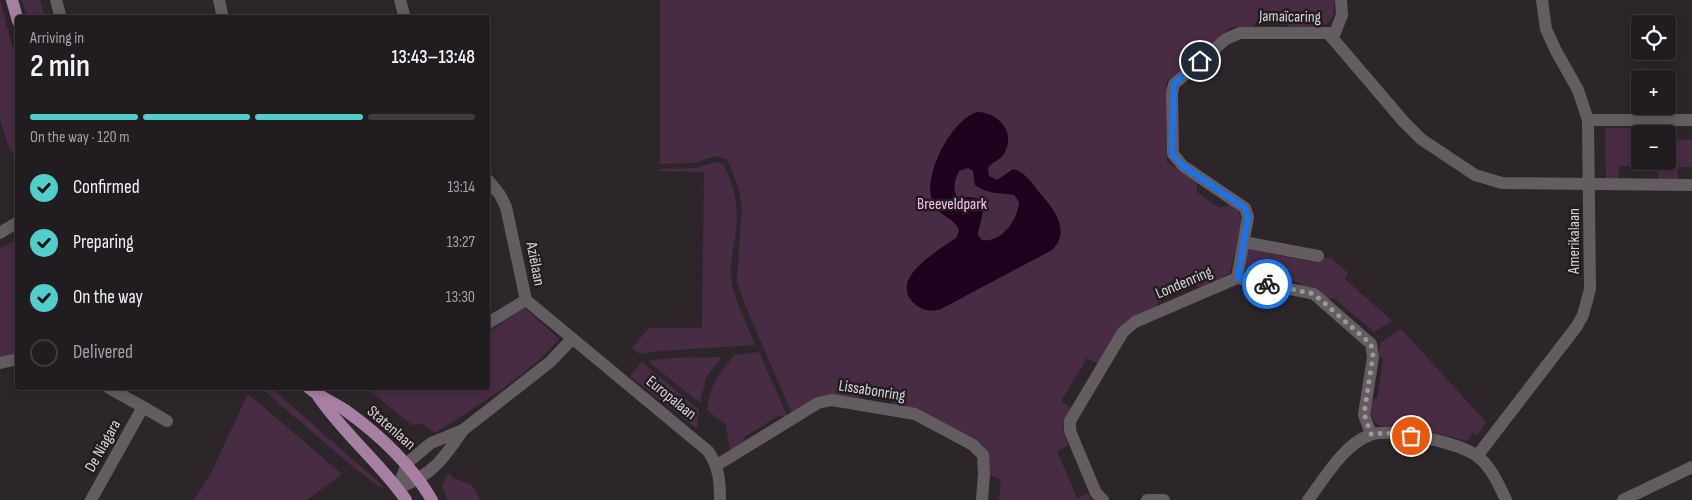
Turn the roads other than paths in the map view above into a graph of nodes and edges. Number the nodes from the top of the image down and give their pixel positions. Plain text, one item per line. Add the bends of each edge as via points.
1 (12, 0) edge
2 (56, 0) edge
3 (219, 0) edge
4 (400, 0) edge
5 (1341, 0) edge
6 (1542, 0) edge
7 (16, 15) edge
8 (60, 15) edge
9 (223, 15) edge
10 (404, 15) edge
11 (1333, 38) junction
12 (1588, 120) junction
13 (1692, 120) edge
14 (490, 182) edge
15 (1589, 184) junction
16 (1692, 185) edge
17 (15, 224) edge
18 (0, 233) edge
19 (1244, 242) junction
20 (1318, 256) dead end
21 (1238, 278) junction
22 (526, 300) junction
23 (490, 322) edge
24 (572, 339) junction
25 (15, 360) edge
26 (0, 363) edge
27 (113, 390) edge
28 (313, 391) edge
29 (143, 407) junction
30 (167, 420) dead end
31 (463, 430) junction
32 (1371, 434) junction
33 (1477, 456) junction
34 (408, 463) junction
35 (717, 465) junction
36 (1692, 466) edge
37 (420, 480) junction
38 (398, 488) junction
39 (91, 500) edge
40 (406, 500) edge
41 (432, 500) edge
42 (720, 500) edge
43 (982, 500) edge
44 (1103, 500) edge
45 (1147, 500) edge
46 (1164, 500) edge
47 (1308, 500) edge
48 (1506, 500) edge
49 (1623, 500) edge

1 - 7 main road
2 - 8 street
3 - 9 street
4 - 10 street
5 - 11 street via 1342,15
6 - 12 street, Amerikalaan via 1546,29 1578,90
11 - 15 street, Jamaïcaring via 1404,122 1421,138 1475,175 1502,183
11 - 19 street, Jamaïcaring via 1328,33 1240,33 1226,39 1174,84 1172,154 1183,166 1245,208 1248,217
12 - 13 street
12 - 15 street, Amerikalaan
14 - 22 street, Aziëlaan via 506,206
15 - 16 street, Jamaïcaring
15 - 33 street, Amerikalaan via 1590,289 1583,315
17 - 18 street
19 - 20 street
19 - 21 street, Jamaïcaring
21 - 32 street, Londenring via 1314,294 1371,344 1373,356 1364,414
21 - 44 street, Londenring via 1135,322 1123,332 1070,421 1070,431 1096,493
22 - 23 street
22 - 24 street, Aziëlaan
24 - 31 street via 550,362
24 - 35 street, Europalaan via 708,451
25 - 26 street
27 - 29 street
28 - 34 main road, Statenlaan via 344,410
28 - 38 main road, Statenlaan via 334,420
29 - 30 street
29 - 39 street, De Niagara
31 - 34 street via 432,443
31 - 37 street via 444,459
32 - 33 street via 1393,433 1446,443
32 - 47 street via 1344,453
33 - 48 street via 1493,473
34 - 37 main road, Statenlaan
34 - 38 street
35 - 42 street
35 - 43 street, Lissabonring via 818,403 832,400 915,414 973,445 983,455
36 - 49 street
37 - 38 street
37 - 41 main road, Statenlaan
38 - 40 main road, Statenlaan
45 - 46 street

